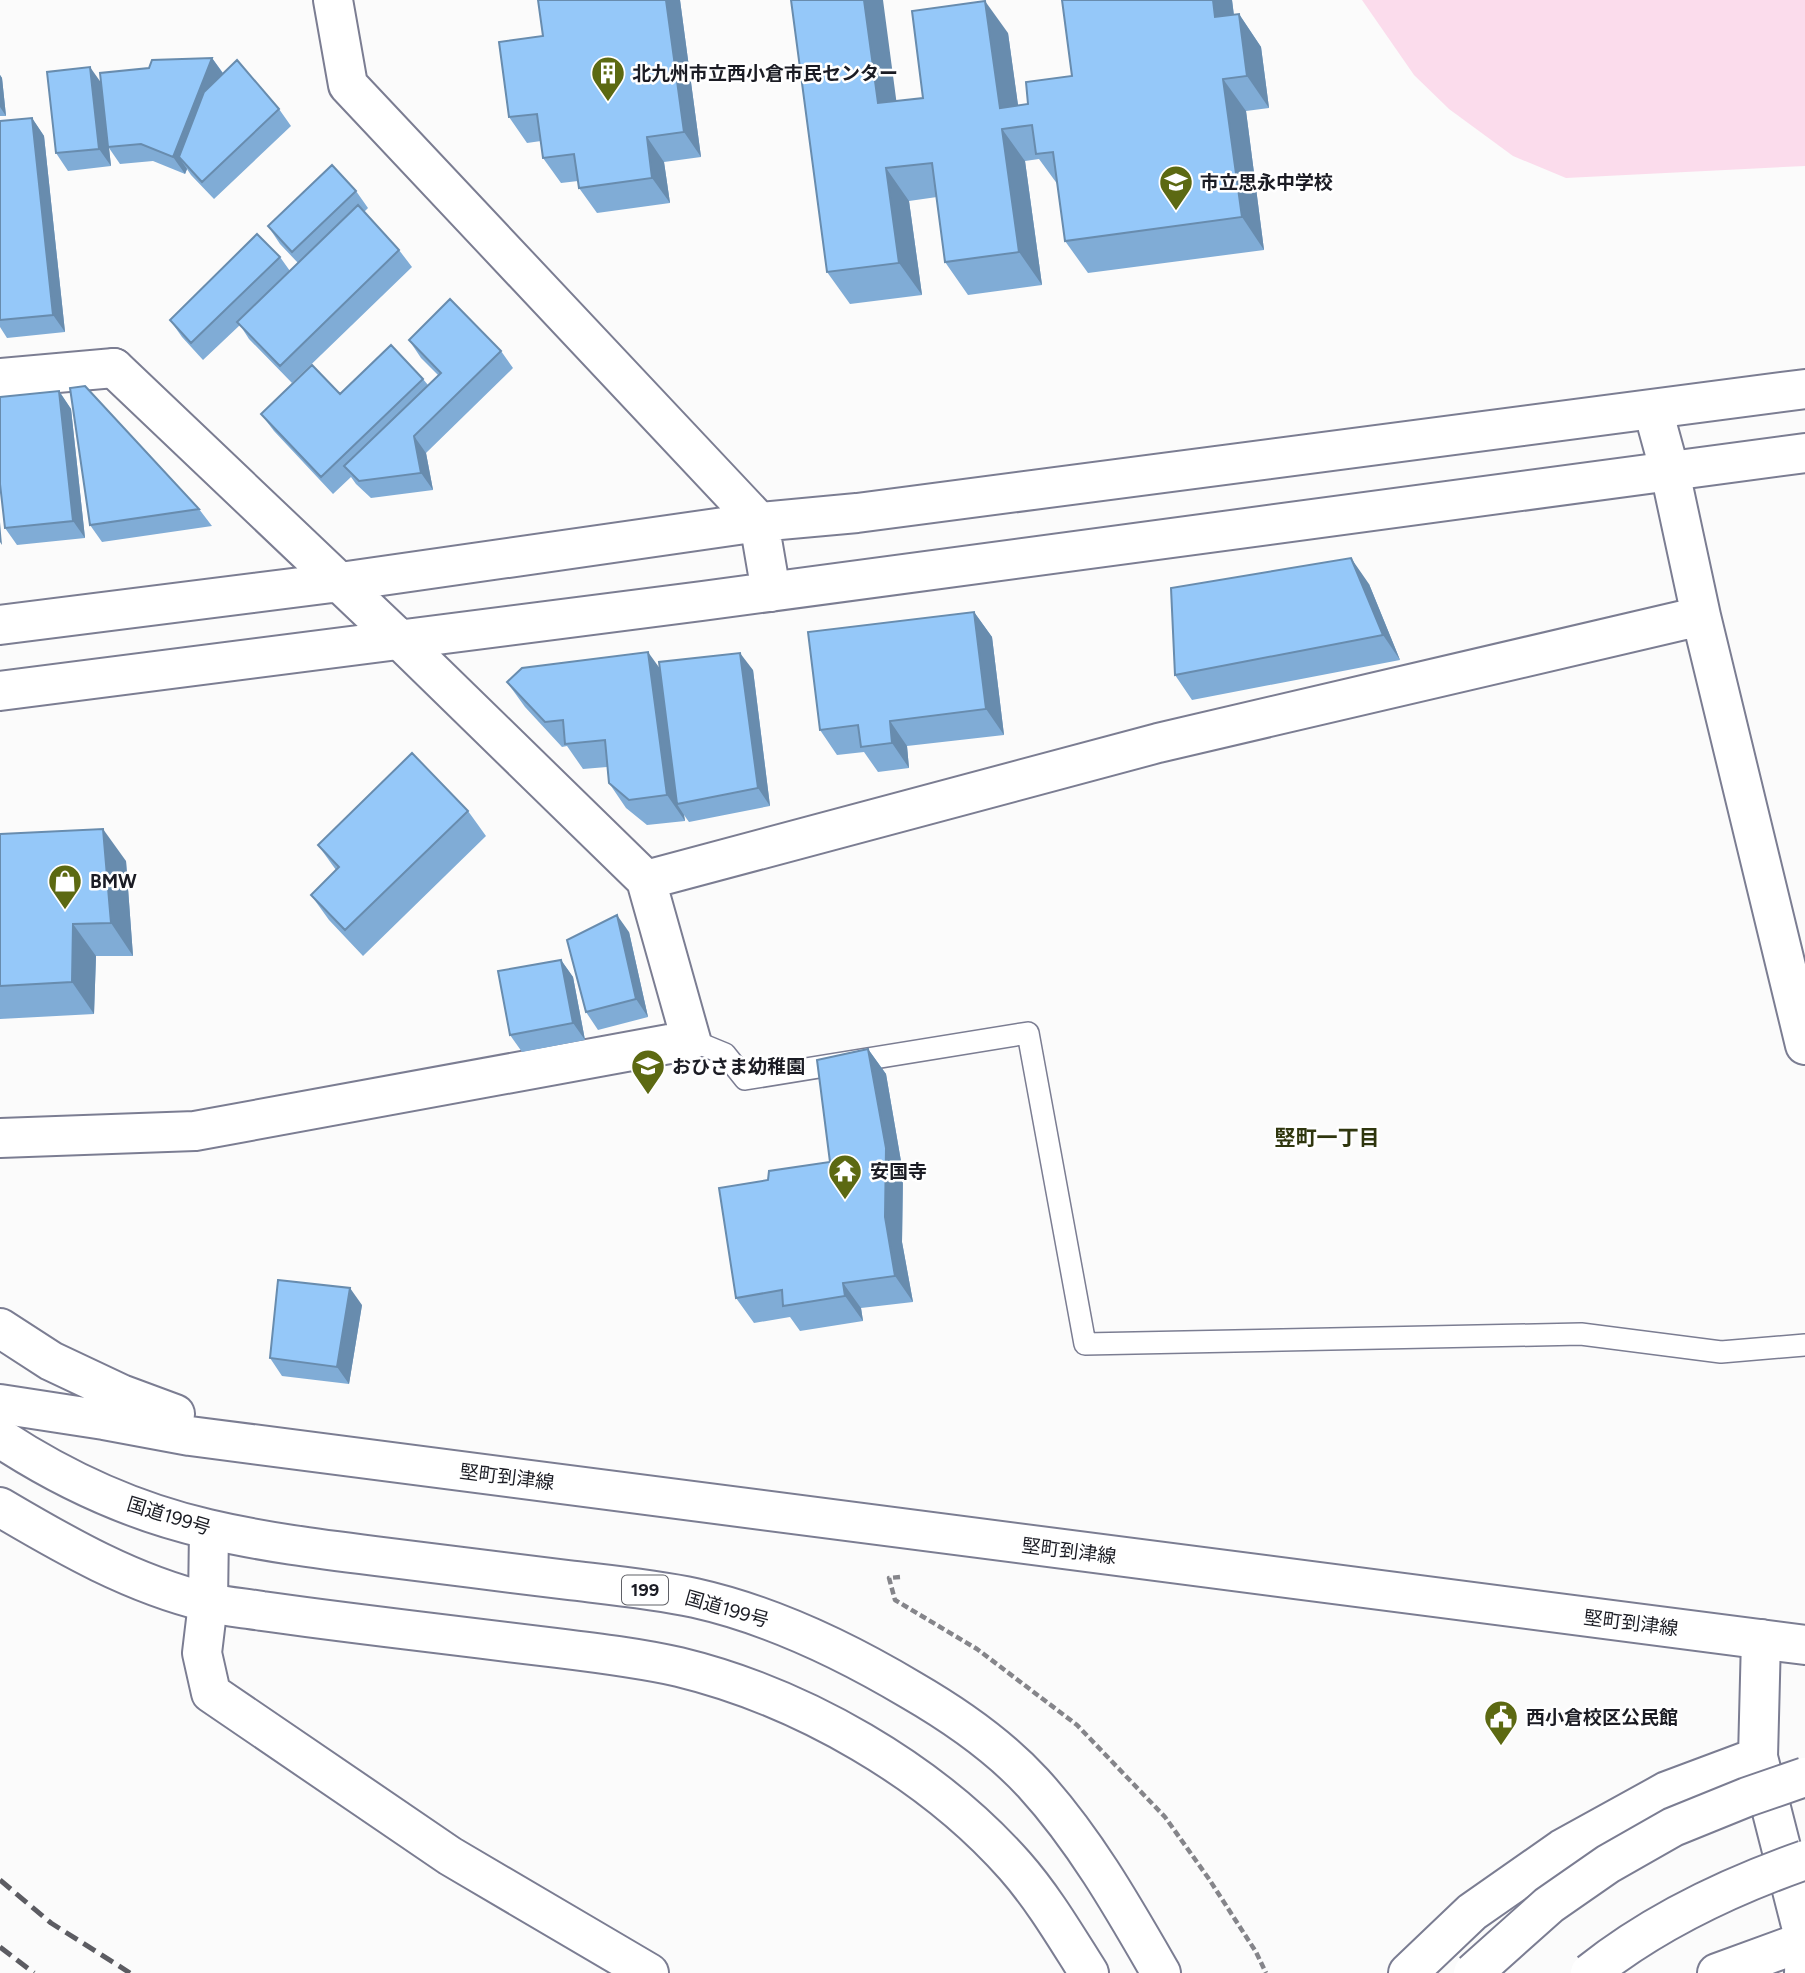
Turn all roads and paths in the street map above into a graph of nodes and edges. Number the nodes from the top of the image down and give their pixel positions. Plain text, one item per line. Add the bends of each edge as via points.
1 (333, 0) edge
2 (0, 377) edge
3 (1805, 389) edge
4 (1653, 411) junction
5 (1805, 453) edge
6 (1670, 472) junction
7 (759, 522) junction
8 (340, 582) junction
9 (771, 592) junction
10 (1701, 615) junction
11 (0, 625) edge
12 (400, 640) junction
13 (0, 691) edge
14 (646, 880) junction
15 (1803, 1031) edge
16 (691, 1040) junction
17 (0, 1138) edge
18 (0, 1328) edge
19 (1805, 1345) edge
20 (0, 1348) edge
21 (51, 1361) junction
22 (0, 1404) edge
23 (0, 1438) edge
24 (333, 1455) junction
25 (0, 1507) edge
26 (209, 1530) junction
27 (901, 1577) dead end
28 (208, 1602) junction
29 (1761, 1639) junction
30 (1805, 1645) edge
31 (1758, 1757) junction
32 (1805, 1777) edge
33 (1805, 1860) edge
34 (1805, 1941) edge
35 (649, 1973) edge
36 (1089, 1973) edge
37 (1161, 1973) edge
38 (1266, 1973) edge
39 (1408, 1973) edge
40 (1473, 1973) edge
41 (1590, 1973) edge
42 (1717, 1973) edge
43 (1804, 1973) edge

1 - 7 main road via 348,85
2 - 8 main road via 114,368
3 - 4 main road
4 - 6 main road
4 - 7 main road
5 - 6 main road
6 - 9 main road
6 - 10 main road
7 - 8 main road
7 - 9 main road
8 - 11 main road
8 - 12 main road
9 - 12 main road
10 - 14 main road via 1158,743
10 - 15 main road
12 - 13 main road
12 - 14 main road
14 - 16 main road
16 - 17 main road via 195,1131
16 - 19 lane via 725,1054 745,1079 1028,1033 1085,1344 1581,1334 1721,1352
18 - 21 main road, 堅町到津線
20 - 21 main road via 23,1350
21 - 24 main road, 堅町到津線 via 193,1421
22 - 24 main road, 堅町到津線
23 - 26 main road, 国道199号 / 199 via 70,1480
24 - 29 main road, 堅町到津線
25 - 28 main road via 140,1582
26 - 28 main road
26 - 37 main road, 国道199号 / 199 via 696,1598 822,1642 949,1713 988,1740 1033,1783 1098,1868
27 - 38 path via 889,1578 895,1600 977,1649 1077,1725 1165,1817
28 - 35 main road via 202,1653 211,1693 450,1856
28 - 36 main road via 616,1656 680,1668 790,1705 890,1761 976,1827 1016,1867
29 - 30 main road, 堅町到津線
29 - 31 main road
31 - 34 main road
31 - 39 main road via 1667,1791 1562,1849 1472,1912
32 - 40 main road, bridge via 1673,1827 1608,1864 1549,1905
33 - 41 main road, bridge via 1688,1909
34 - 42 main road
34 - 43 main road

